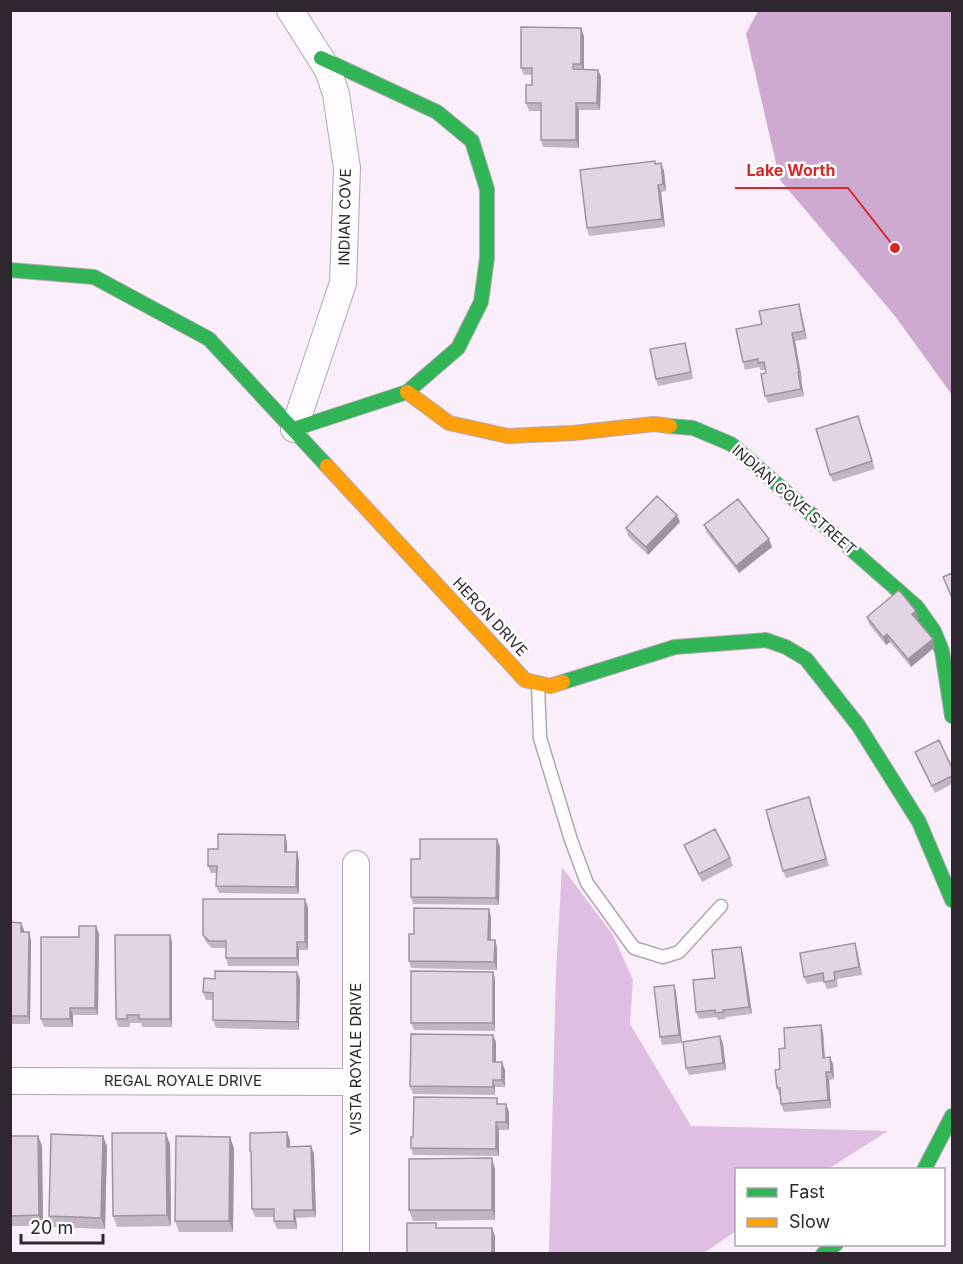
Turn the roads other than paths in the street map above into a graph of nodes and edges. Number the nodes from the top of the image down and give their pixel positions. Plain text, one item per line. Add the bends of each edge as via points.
1 (290, 10) edge
2 (321, 58) junction
3 (10, 270) edge
4 (407, 392) junction
5 (294, 429) junction
6 (538, 683) junction
7 (952, 716) edge
8 (357, 864) dead end
9 (947, 865) edge
10 (952, 900) edge
11 (721, 906) dead end
12 (10, 1081) edge
13 (357, 1082) junction
14 (952, 1116) edge
15 (925, 1168) edge
16 (357, 1254) edge

1 - 2 street, INDIAN COVE
2 - 4 street via 437,112 472,141 487,189 487,258 481,302 458,348
2 - 5 street, INDIAN COVE via 336,94 347,168 343,283
3 - 5 street, HERON DRIVE via 94,277 209,339
4 - 5 street
4 - 7 street, INDIAN COVE STREET via 449,423 508,436 654,424 693,428 731,444 917,607 942,651
5 - 6 street, HERON DRIVE via 525,680
6 - 9 street via 550,686 675,647 766,640 786,647 806,659 858,725
6 - 11 lane via 540,738 571,840 587,883 634,948 663,957 679,952
8 - 13 street, VISTA ROYALE DRIVE
9 - 10 street
12 - 13 street, REGAL ROYALE DRIVE
13 - 16 street, VISTA ROYALE DRIVE
14 - 15 street

